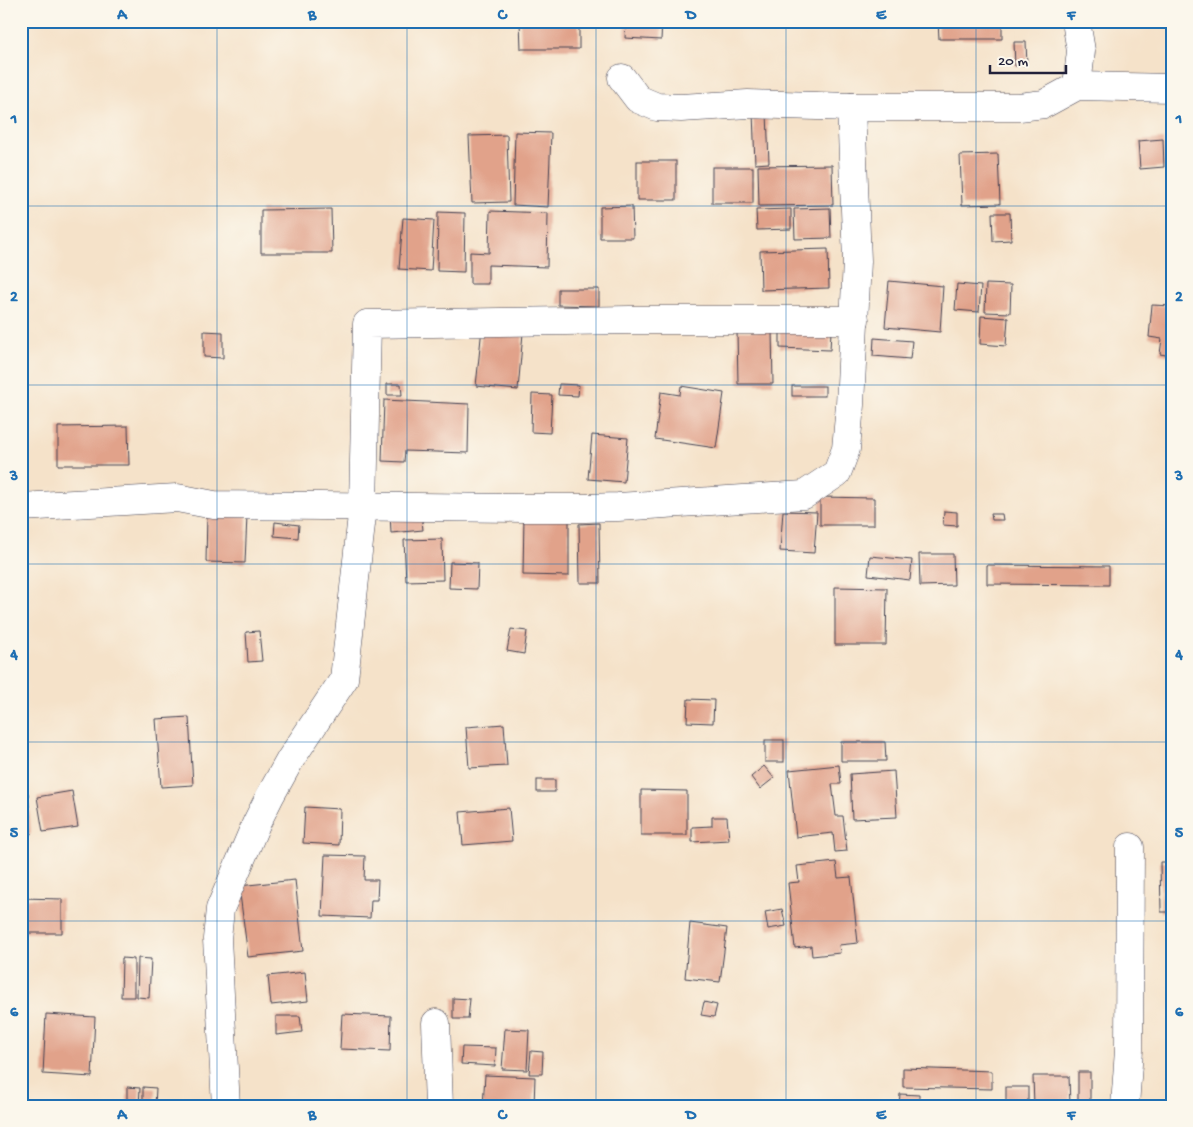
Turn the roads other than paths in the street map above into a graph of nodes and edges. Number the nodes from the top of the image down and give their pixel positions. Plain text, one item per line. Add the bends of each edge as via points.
1 (1076, 21) edge
2 (622, 78) dead end
3 (1077, 86) junction
4 (1172, 88) edge
5 (851, 107) junction
6 (855, 320) junction
7 (363, 506) junction
8 (21, 507) edge
9 (1130, 847) dead end
10 (436, 1023) dead end
11 (226, 1106) edge
12 (439, 1106) edge
13 (1125, 1106) edge

1 - 3 street via 1081,51
2 - 5 street via 638,99 657,107 748,104
3 - 4 street
3 - 5 street via 1044,104
5 - 6 street via 858,261
6 - 7 street via 846,450 837,473 804,495 609,507
6 - 7 street via 367,324
7 - 8 street via 214,505 177,498
7 - 11 street via 344,678 270,796 220,909 217,938
9 - 13 street via 1129,1050
10 - 12 street

